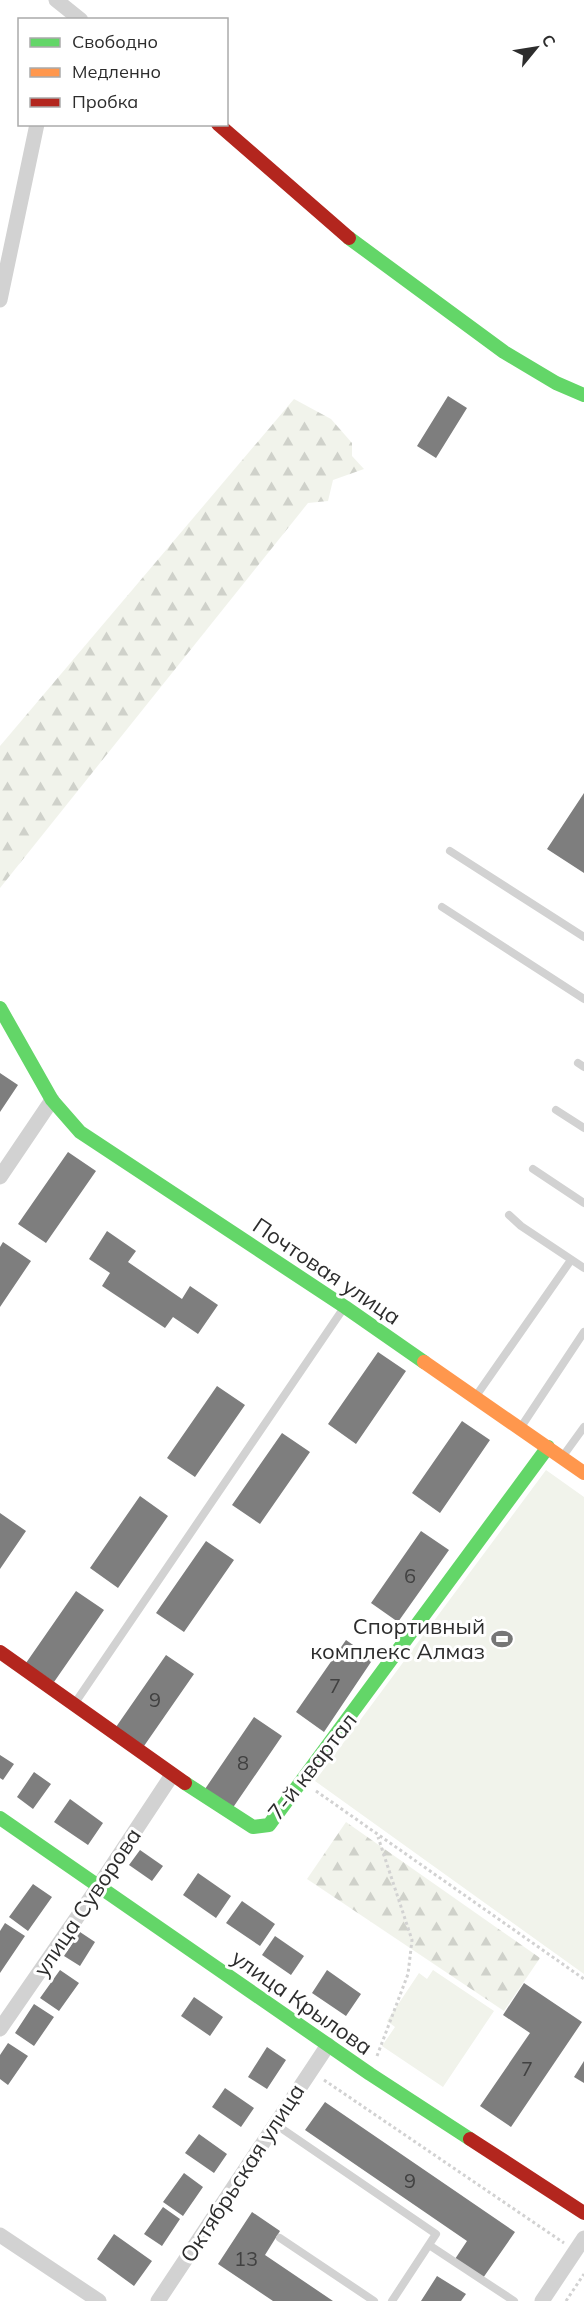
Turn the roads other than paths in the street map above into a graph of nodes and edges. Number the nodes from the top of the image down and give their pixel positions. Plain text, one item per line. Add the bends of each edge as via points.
1 (60, 8) edge
2 (78, 18) edge
3 (37, 126) edge
4 (220, 126) edge
5 (0, 300) edge
6 (584, 395) edge
7 (450, 850) dead end
8 (442, 907) dead end
9 (584, 938) edge
10 (584, 999) edge
11 (2, 1018) edge
12 (52, 1100) junction
13 (556, 1110) dead end
14 (584, 1128) edge
15 (533, 1169) dead end
16 (0, 1177) edge
17 (584, 1203) edge
18 (509, 1215) dead end
19 (572, 1260) junction
20 (584, 1268) edge
21 (345, 1307) junction
22 (584, 1332) edge
23 (475, 1398) junction
24 (584, 1427) edge
25 (520, 1428) junction
26 (548, 1447) junction
27 (562, 1457) junction
28 (584, 1473) edge
29 (0, 1652) edge
30 (74, 1704) junction
31 (172, 1775) junction
32 (0, 1818) edge
33 (98, 1887) junction
34 (0, 2029) edge
35 (328, 2045) junction
36 (275, 2124) junction
37 (584, 2213) edge
38 (0, 2235) edge
39 (280, 2238) dead end
40 (580, 2244) edge
41 (429, 2245) junction
42 (99, 2301) edge
43 (158, 2301) edge
44 (374, 2301) edge
45 (392, 2301) edge
46 (514, 2301) edge
47 (542, 2301) edge

1 - 2 street
3 - 5 street
4 - 6 street via 375,259 519,362
7 - 9 lane
8 - 10 lane
11 - 12 street, Почтовая улица
12 - 16 street
12 - 21 street, Почтовая улица via 80,1132
13 - 14 lane
15 - 17 lane
18 - 19 lane
19 - 20 lane
19 - 23 lane
21 - 23 street, Почтовая улица
21 - 30 lane
22 - 25 lane
23 - 25 street, Почтовая улица
24 - 27 lane
25 - 26 street, Почтовая улица
26 - 27 street, Почтовая улица
26 - 31 street, 7-й квартал via 269,1825 253,1827
27 - 28 street, Почтовая улица
29 - 30 street, 7-й квартал
30 - 31 street, 7-й квартал
31 - 33 street, улица Суворова
32 - 33 street, улица Крылова
33 - 34 street, улица Суворова
33 - 35 street, улица Крылова
35 - 36 street, Октябрьская улица
35 - 37 street, улица Крылова
36 - 41 lane via 436,2234
36 - 43 street, Октябрьская улица
38 - 42 street
39 - 44 lane
40 - 47 street
41 - 45 lane
41 - 46 lane

